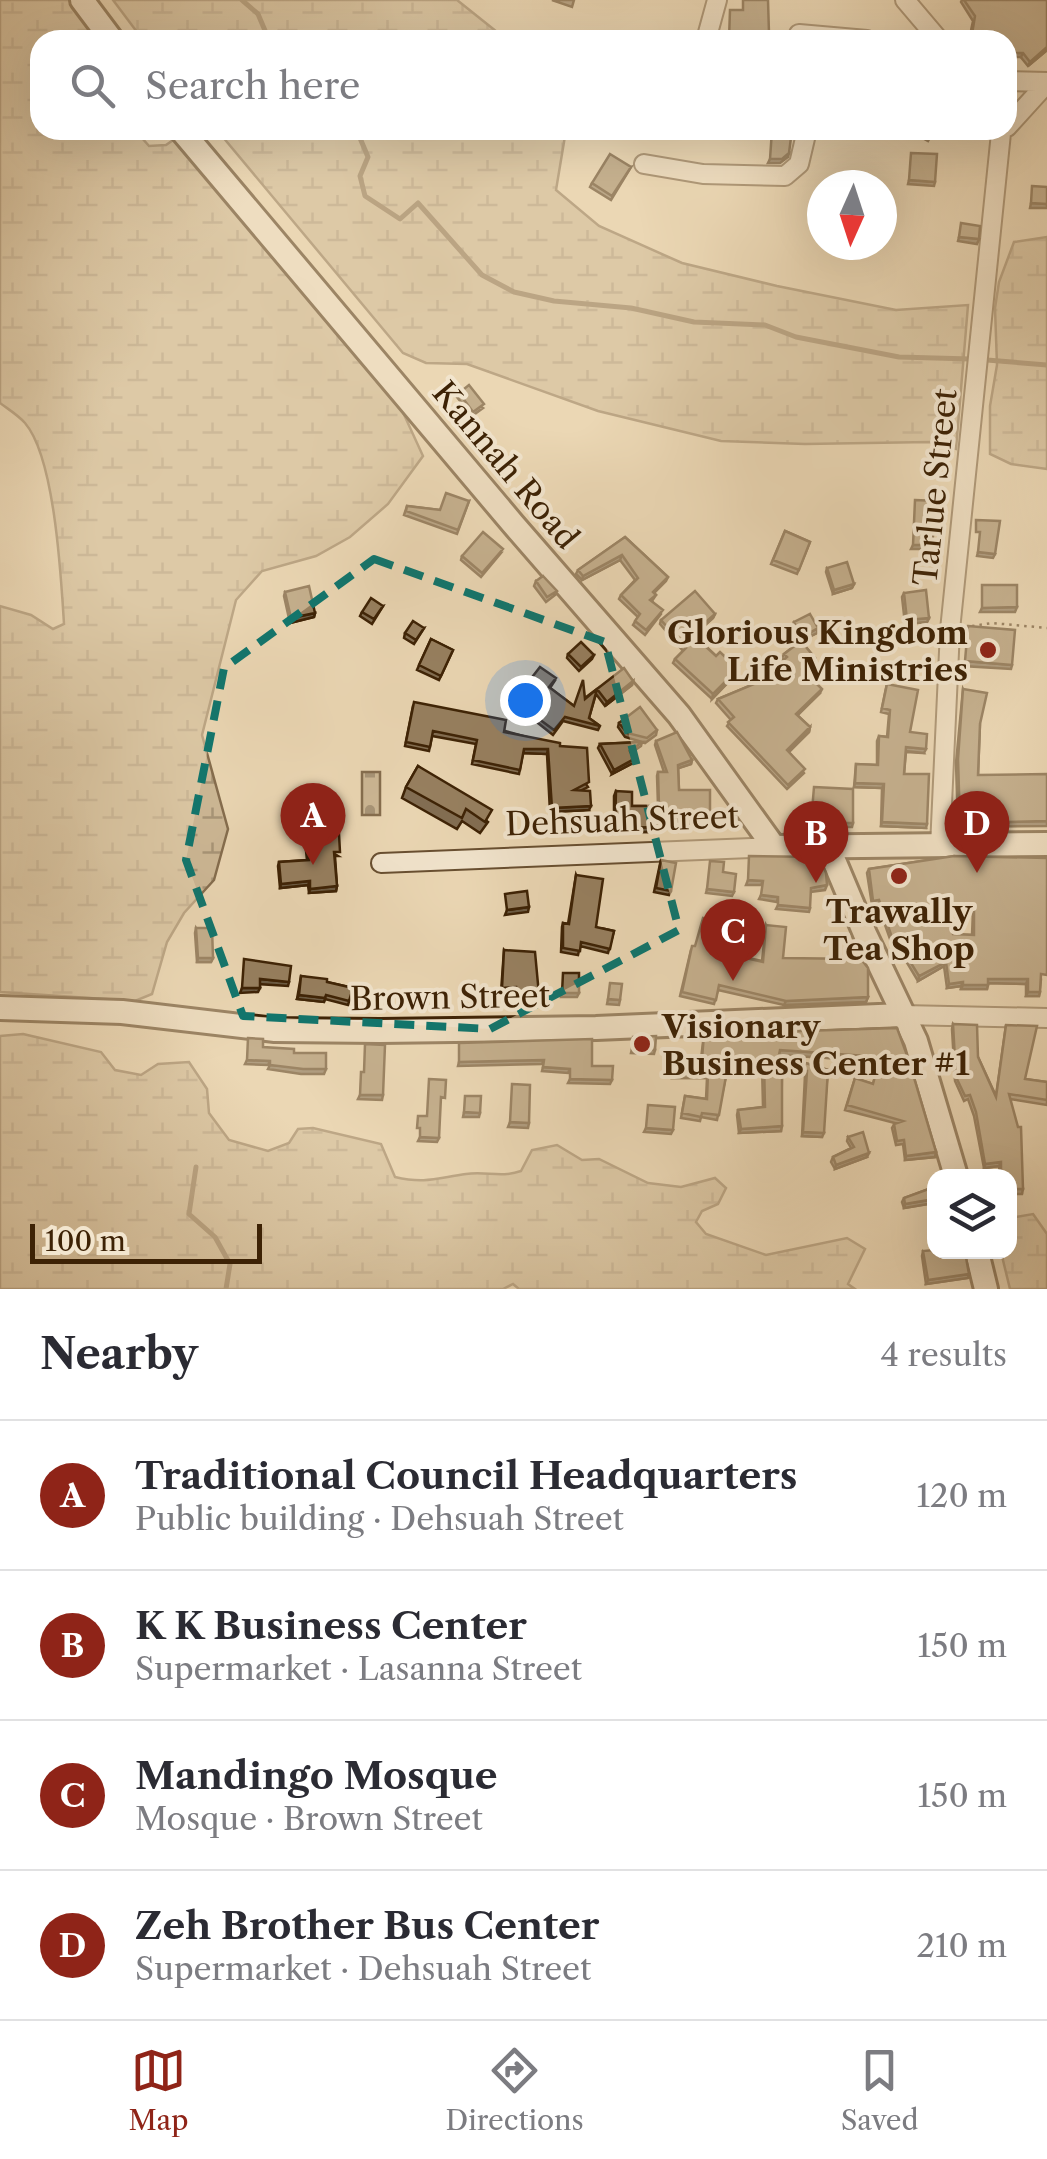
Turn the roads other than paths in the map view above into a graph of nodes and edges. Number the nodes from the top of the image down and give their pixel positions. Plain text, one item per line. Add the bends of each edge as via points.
1 (82, 0) edge
2 (717, 0) edge
3 (905, 0) edge
4 (104, 30) edge
5 (709, 30) edge
6 (930, 30) edge
7 (1017, 82) edge
8 (1047, 83) edge
9 (1017, 115) edge
10 (189, 140) edge
11 (805, 140) edge
12 (1002, 140) edge
13 (644, 164) dead end
14 (1047, 844) edge
15 (774, 846) junction
16 (828, 846) junction
17 (940, 847) junction
18 (381, 863) dead end
19 (0, 1008) edge
20 (902, 1014) junction
21 (1047, 1018) edge
22 (954, 1169) edge
23 (978, 1259) edge
24 (986, 1289) edge

1 - 4 street
2 - 5 street
3 - 6 street
7 - 8 street
8 - 9 street
10 - 15 street, Kannah Road via 679,714
11 - 13 street via 799,164 785,176
12 - 17 street, Tarlue Street via 950,630
14 - 17 street, Dehsuah Street
15 - 16 street, Dehsuah Street
15 - 18 street, Dehsuah Street
16 - 17 street, Dehsuah Street
16 - 20 street
19 - 20 street, Brown Street via 380,1032
20 - 21 street
20 - 22 street
23 - 24 street

